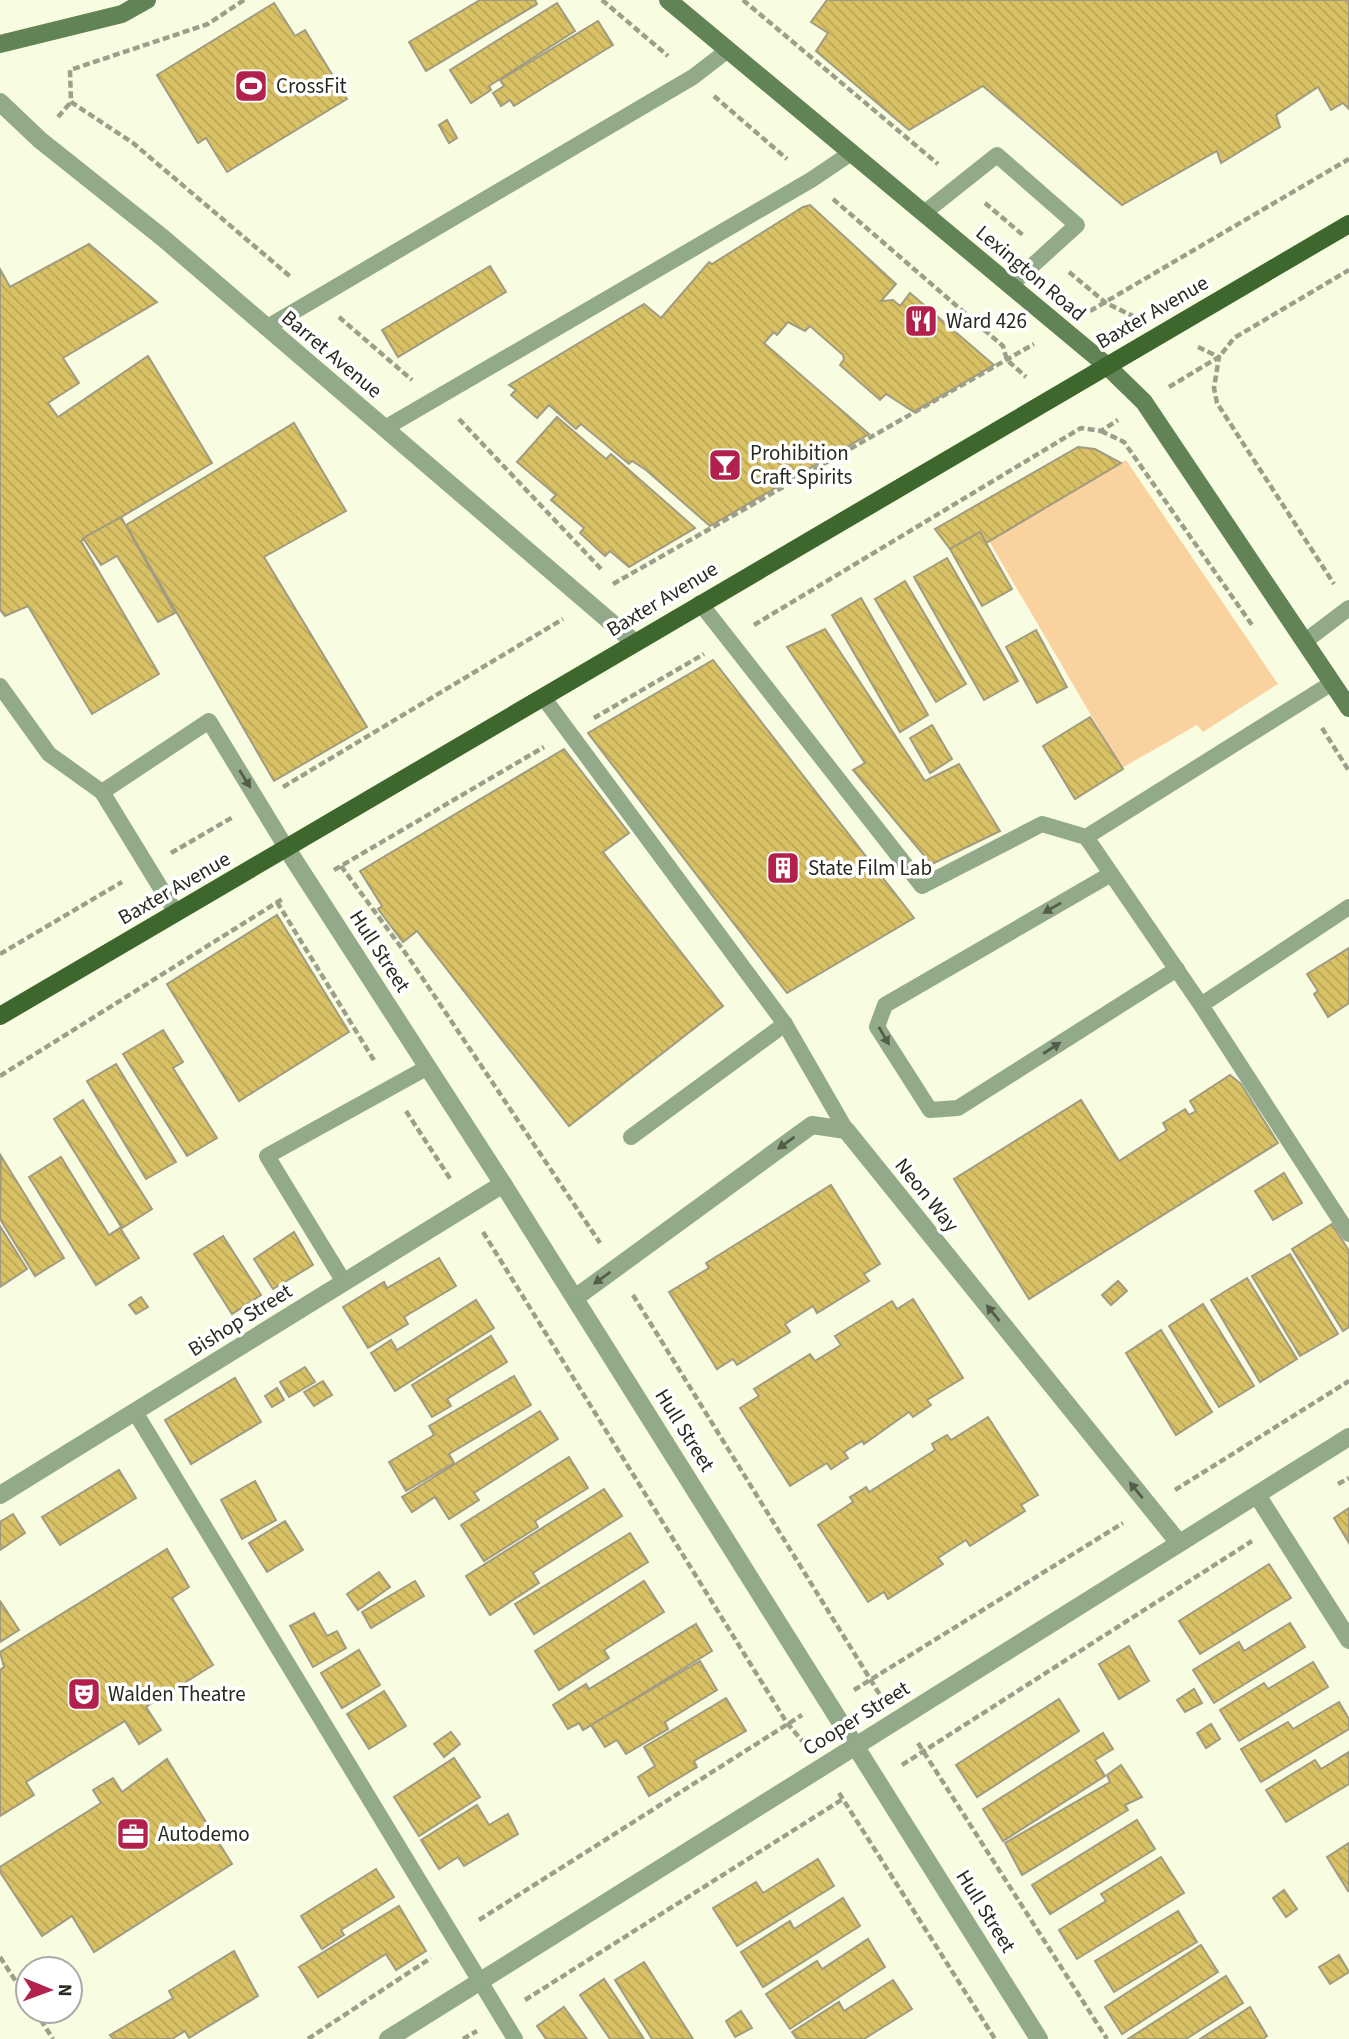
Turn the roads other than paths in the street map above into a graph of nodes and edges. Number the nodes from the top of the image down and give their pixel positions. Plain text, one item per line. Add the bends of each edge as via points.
1 (148, 0) edge
2 (668, 0) edge
3 (0, 44) edge
4 (728, 50) junction
5 (0, 102) edge
6 (851, 153) junction
7 (924, 213) junction
8 (1349, 224) edge
9 (1010, 286) junction
10 (266, 328) junction
11 (1106, 365) junction
12 (384, 428) junction
13 (1345, 602) edge
14 (700, 603) junction
15 (634, 642) junction
16 (1304, 642) junction
17 (1332, 683) junction
18 (0, 686) edge
19 (543, 697) junction
20 (1349, 708) edge
21 (102, 792) junction
22 (1086, 837) junction
23 (287, 849) junction
24 (1111, 874) junction
25 (1349, 907) edge
26 (176, 913) junction
27 (1177, 969) junction
28 (1201, 1005) junction
29 (0, 1016) edge
30 (785, 1024) junction
31 (428, 1067) junction
32 (846, 1130) junction
33 (631, 1138) dead end
34 (503, 1184) junction
35 (1349, 1234) edge
36 (344, 1282) junction
37 (575, 1298) junction
38 (135, 1412) junction
39 (1349, 1437) edge
40 (1257, 1494) junction
41 (0, 1495) edge
42 (1179, 1543) junction
43 (1349, 1640) edge
44 (855, 1746) junction
45 (480, 1982) junction
46 (388, 2039) edge
47 (515, 2039) edge
48 (1039, 2039) edge

1 - 3 main road via 122,13
2 - 4 main road, Lexington Road
4 - 6 main road, Lexington Road
4 - 10 lane via 693,78
5 - 10 street, Barret Avenue
6 - 7 main road, Lexington Road
6 - 12 lane
7 - 9 main road, Lexington Road
7 - 9 lane via 997,155 1077,225
8 - 11 main road, Baxter Avenue
9 - 11 main road, Lexington Road
10 - 12 street, Barret Avenue
11 - 14 main road, Baxter Avenue
11 - 16 main road, Lexington Road via 1144,402
12 - 15 street, Barret Avenue
13 - 16 lane
14 - 15 main road, Baxter Avenue
14 - 22 lane via 922,886 1042,824
15 - 19 main road, Baxter Avenue
16 - 17 main road, Lexington Road
17 - 20 main road, Lexington Road
17 - 22 lane
18 - 21 lane via 49,754
19 - 23 main road, Baxter Avenue
19 - 30 lane
21 -> 23 lane via 209,721
21 - 26 lane
22 - 24 lane
23 - 26 main road, Baxter Avenue
23 - 31 street, Hull Street
24 - 27 lane
24 -> 27 lane via 885,1005 877,1027 930,1110 958,1108
25 - 28 lane
26 - 29 main road, Baxter Avenue
27 - 28 lane
28 - 35 lane
30 - 32 lane
30 - 33 lane
31 - 34 street, Hull Street
31 - 36 lane via 267,1156
32 -> 37 street via 812,1125
42 -> 32 street, Neon Way
34 - 36 street, Bishop Street
34 - 37 street, Hull Street
36 - 38 street, Bishop Street
37 - 44 street, Hull Street
38 - 41 street, Bishop Street
38 - 45 lane
39 - 40 street, Cooper Street
40 - 42 street, Cooper Street
40 - 43 street
42 - 44 street, Cooper Street
44 - 45 street, Cooper Street
44 - 48 street, Hull Street
45 - 46 street, Cooper Street
45 - 47 lane

